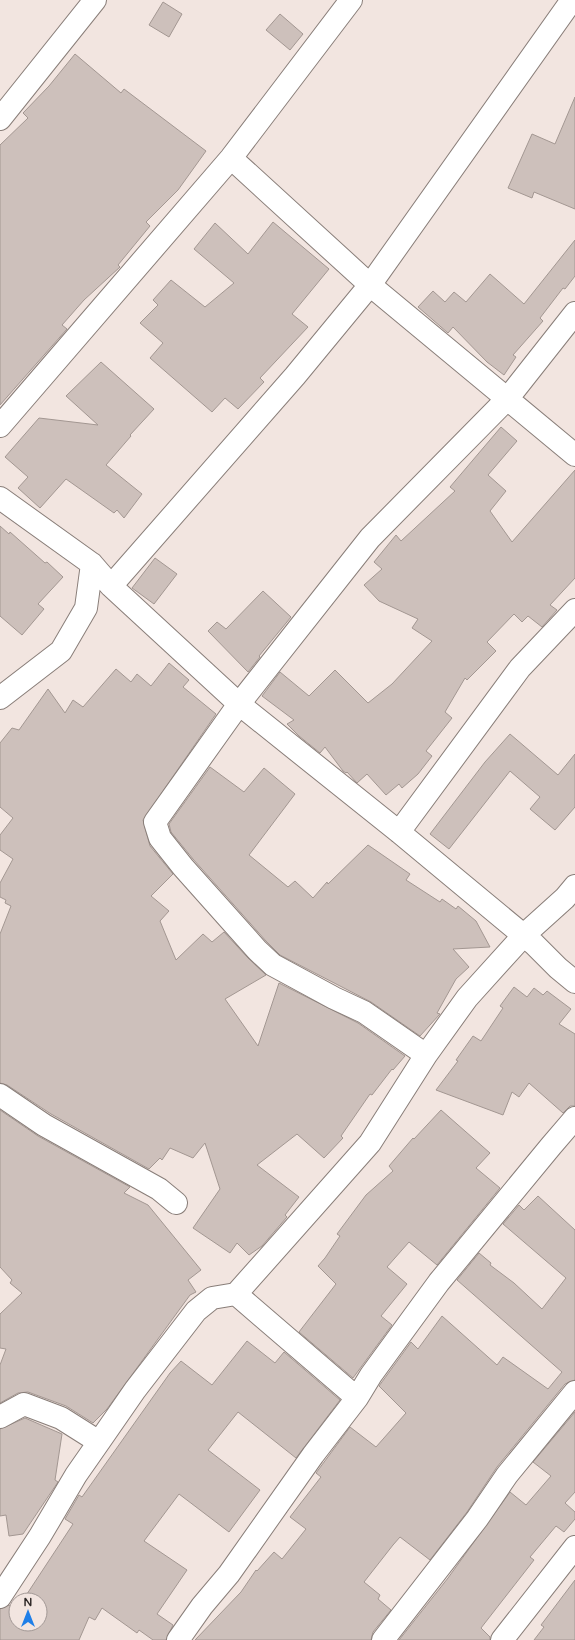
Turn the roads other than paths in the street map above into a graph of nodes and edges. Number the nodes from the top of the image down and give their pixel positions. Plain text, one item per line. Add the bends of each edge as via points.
1 (95, 0) edge
2 (350, 0) edge
3 (572, 0) edge
4 (0, 119) edge
5 (231, 158) junction
6 (370, 285) junction
7 (575, 313) edge
8 (508, 398) junction
9 (0, 426) edge
10 (575, 455) edge
11 (0, 498) edge
12 (92, 564) junction
13 (111, 586) junction
14 (575, 610) edge
15 (0, 698) edge
16 (239, 704) junction
17 (399, 832) junction
18 (575, 886) edge
19 (524, 935) junction
20 (575, 982) edge
21 (426, 1055) junction
22 (0, 1095) edge
23 (575, 1118) edge
24 (176, 1203) dead end
25 (236, 1294) junction
26 (574, 1394) edge
27 (357, 1398) junction
28 (0, 1417) edge
29 (99, 1442) junction
30 (575, 1547) edge
31 (0, 1597) edge
32 (178, 1640) edge
33 (383, 1640) edge
34 (502, 1640) edge

1 - 4 street
2 - 5 street
3 - 6 street
5 - 6 street
5 - 9 street
6 - 8 street
6 - 13 street via 295,376
7 - 8 street
8 - 10 street
8 - 16 street via 370,538
11 - 12 street
12 - 13 street
12 - 15 street via 86,608 61,651
13 - 16 street
14 - 17 street via 520,668
16 - 17 street
16 - 21 street via 155,822 160,838 273,965 364,1012
17 - 19 street
18 - 19 street
19 - 20 street
19 - 21 street via 468,998
21 - 25 street via 370,1143
22 - 24 street via 44,1125 159,1189
23 - 27 street via 439,1282
25 - 27 street
25 - 29 street via 212,1298 196,1311 135,1390
26 - 33 street via 507,1475 478,1519
27 - 32 street via 313,1455 230,1574 202,1606
28 - 29 street via 24,1404 61,1418
29 - 31 street
30 - 34 street

